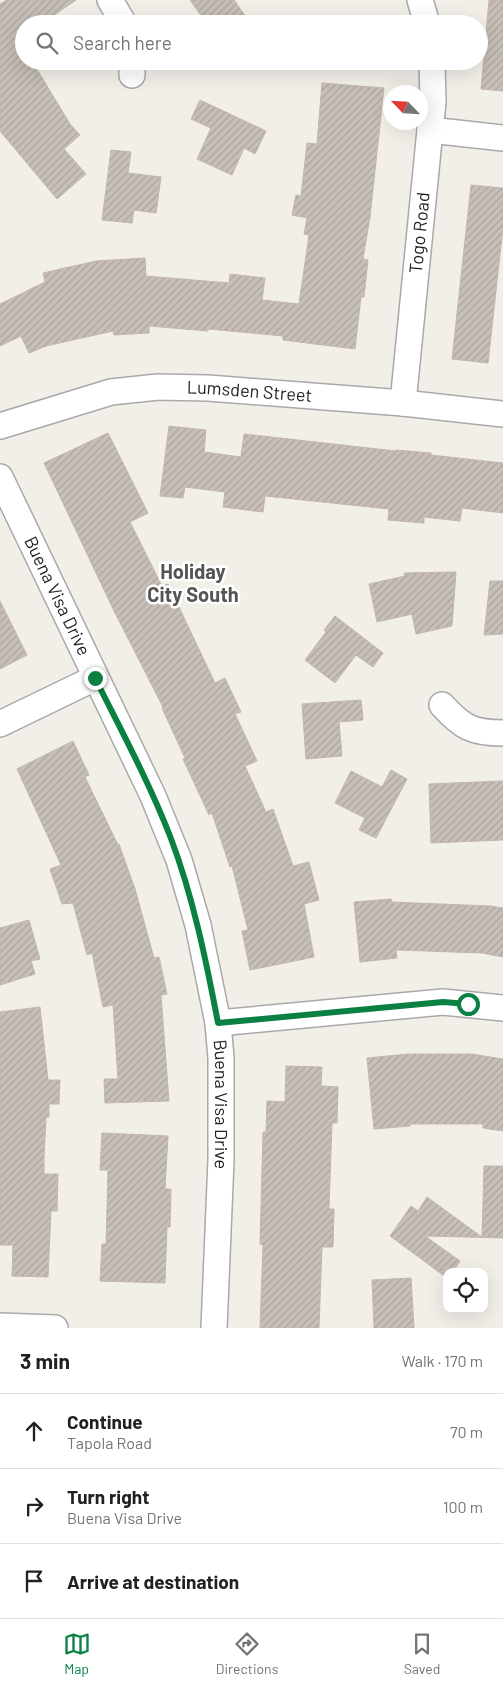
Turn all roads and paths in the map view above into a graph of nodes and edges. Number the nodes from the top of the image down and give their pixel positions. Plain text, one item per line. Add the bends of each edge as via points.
1 (110, 0) edge
2 (420, 0) edge
3 (119, 15) edge
4 (424, 15) edge
5 (432, 70) edge
6 (430, 130) junction
7 (503, 138) edge
8 (403, 404) junction
9 (503, 414) edge
10 (0, 426) edge
11 (0, 477) edge
12 (95, 678) junction
13 (442, 705) dead end
14 (0, 724) edge
15 (503, 733) edge
16 (503, 1008) edge
17 (218, 1023) junction
18 (0, 1326) edge
19 (55, 1328) edge
20 (214, 1328) edge

1 - 3 street
2 - 4 street
5 - 6 street, Togo Road
6 - 7 street
6 - 8 street, Togo Road
8 - 9 street, Lumsden Street
8 - 10 street, Lumsden Street via 158,386 111,392
11 - 12 street, Buena Visa Drive
12 - 14 street
12 - 17 street, Buena Visa Drive via 176,851 196,917
13 - 15 street via 458,722 474,730
16 - 17 street via 443,1002
17 - 20 street, Buena Visa Drive via 221,1160
18 - 19 street

